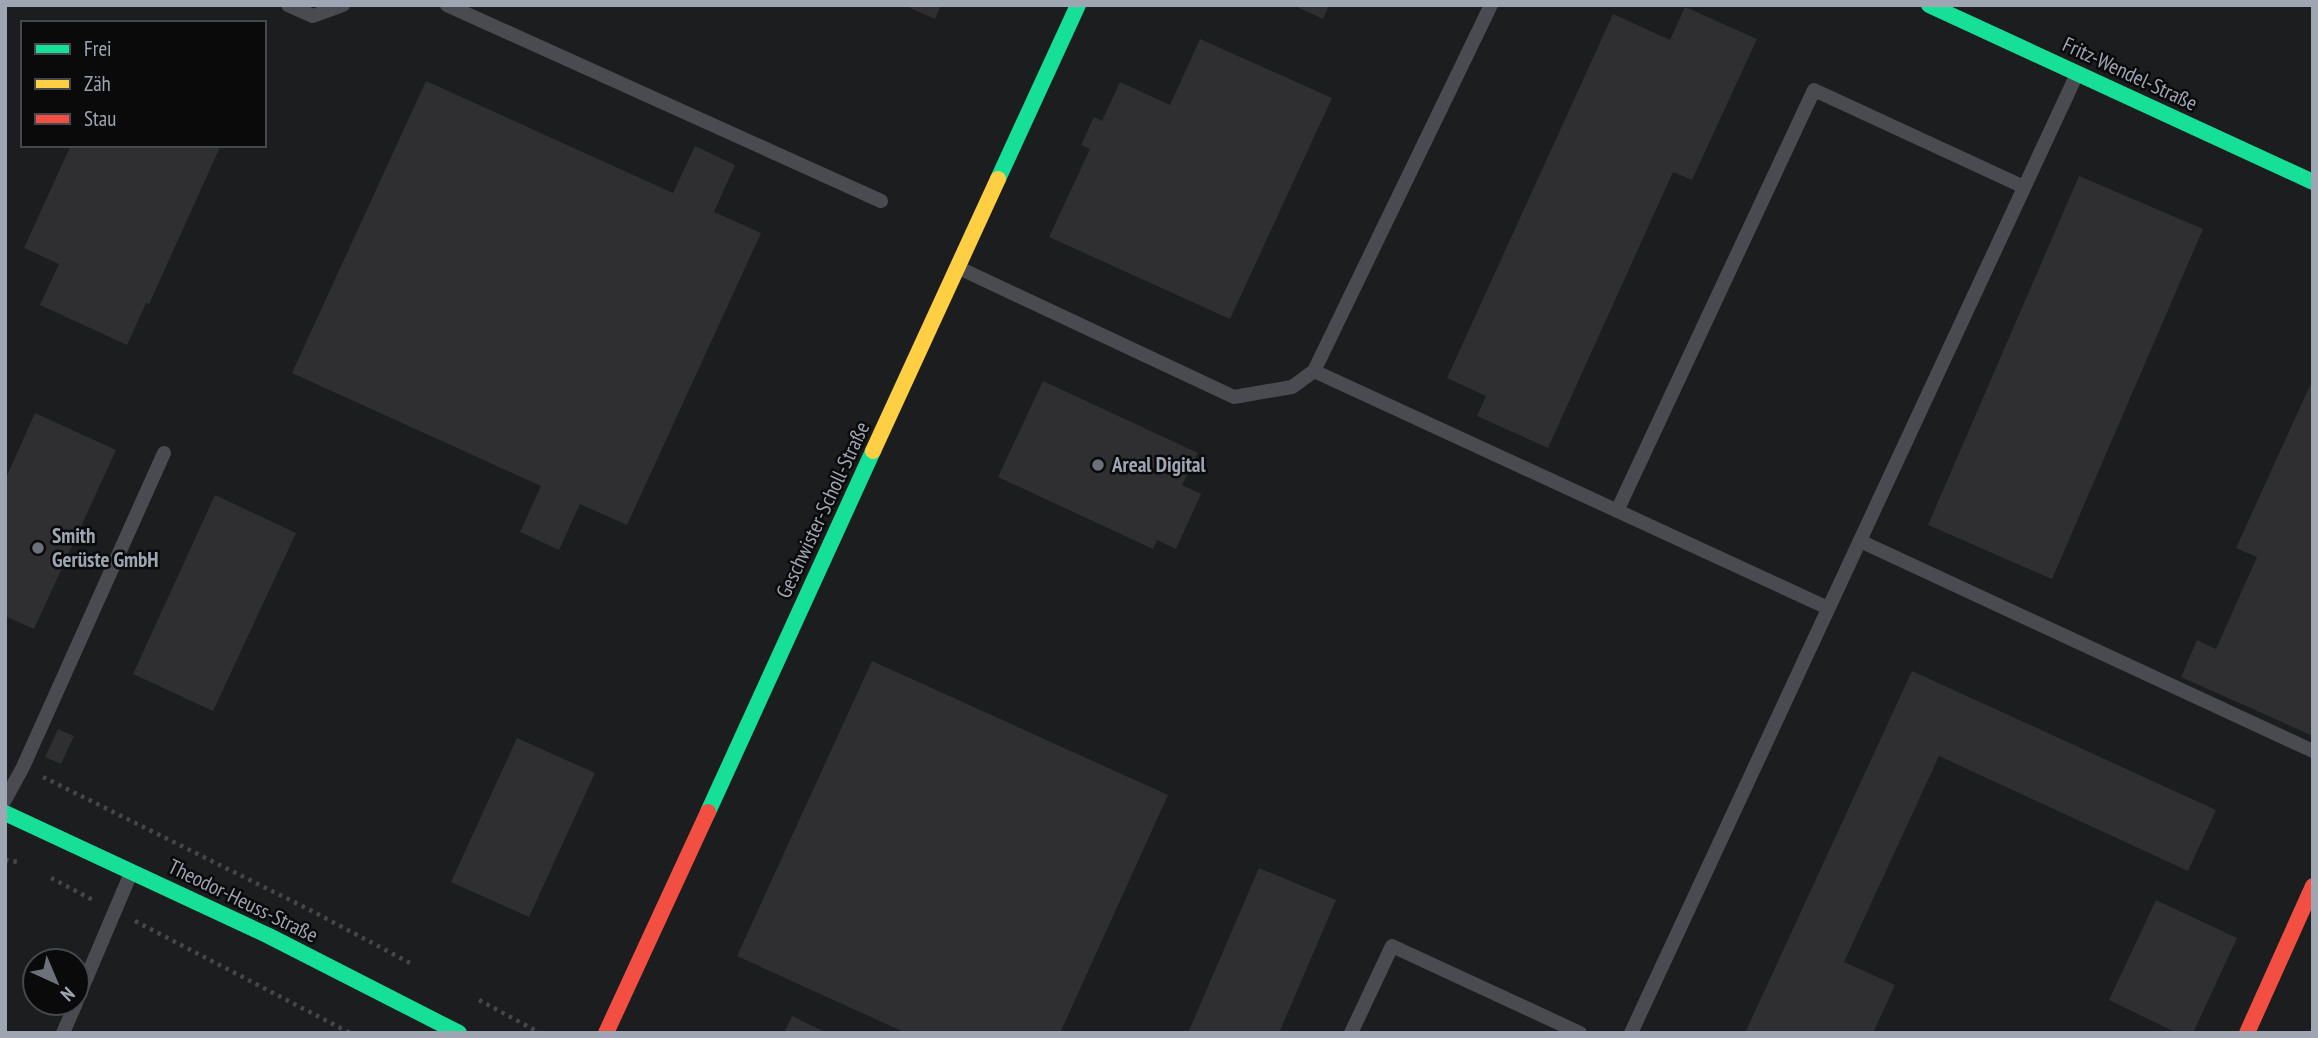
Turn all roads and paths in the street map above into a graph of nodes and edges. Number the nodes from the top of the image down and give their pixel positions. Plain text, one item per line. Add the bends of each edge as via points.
1 (288, 5) edge
2 (343, 5) edge
3 (447, 5) edge
4 (1078, 5) edge
5 (1490, 5) edge
6 (1929, 5) edge
7 (2078, 73) junction
8 (2313, 182) edge
9 (2025, 187) junction
10 (881, 201) dead end
11 (958, 268) junction
12 (1314, 371) junction
13 (164, 453) dead end
14 (1617, 511) junction
15 (1860, 541) junction
16 (1828, 608) junction
17 (2313, 751) edge
18 (23, 767) junction
19 (5, 800) edge
20 (5, 813) edge
21 (5, 860) edge
22 (28, 867) dead end
23 (132, 872) junction
24 (41, 873) dead end
25 (2313, 886) edge
26 (115, 910) junction
27 (91, 967) edge
28 (419, 968) dead end
29 (467, 994) dead end
30 (350, 1033) edge
31 (459, 1033) edge
32 (540, 1033) edge
33 (606, 1033) edge
34 (1351, 1033) edge
35 (1580, 1033) edge
36 (1631, 1033) edge
37 (2248, 1033) edge

1 - 2 lane via 313,16
3 - 10 lane
4 - 11 street, Geschwister-Scholl-Straße
5 - 12 lane
6 - 7 street, Fritz-Wendel-Straße
7 - 8 street, Fritz-Wendel-Straße
7 - 9 lane
9 - 14 lane via 1814,90
9 - 15 lane
11 - 12 lane via 1234,397 1292,387
11 - 33 street, Geschwister-Scholl-Straße
12 - 14 lane
13 - 18 lane
14 - 16 lane
15 - 16 lane
15 - 17 lane
16 - 36 lane
18 - 19 lane
18 - 28 path
20 - 23 street, Theodor-Heuss-Straße
21 - 22 path
23 - 26 lane
23 - 31 street, Theodor-Heuss-Straße
24 - 26 path
25 - 37 street
26 - 27 lane
26 - 30 path
29 - 32 path
34 - 35 lane via 1392,946

